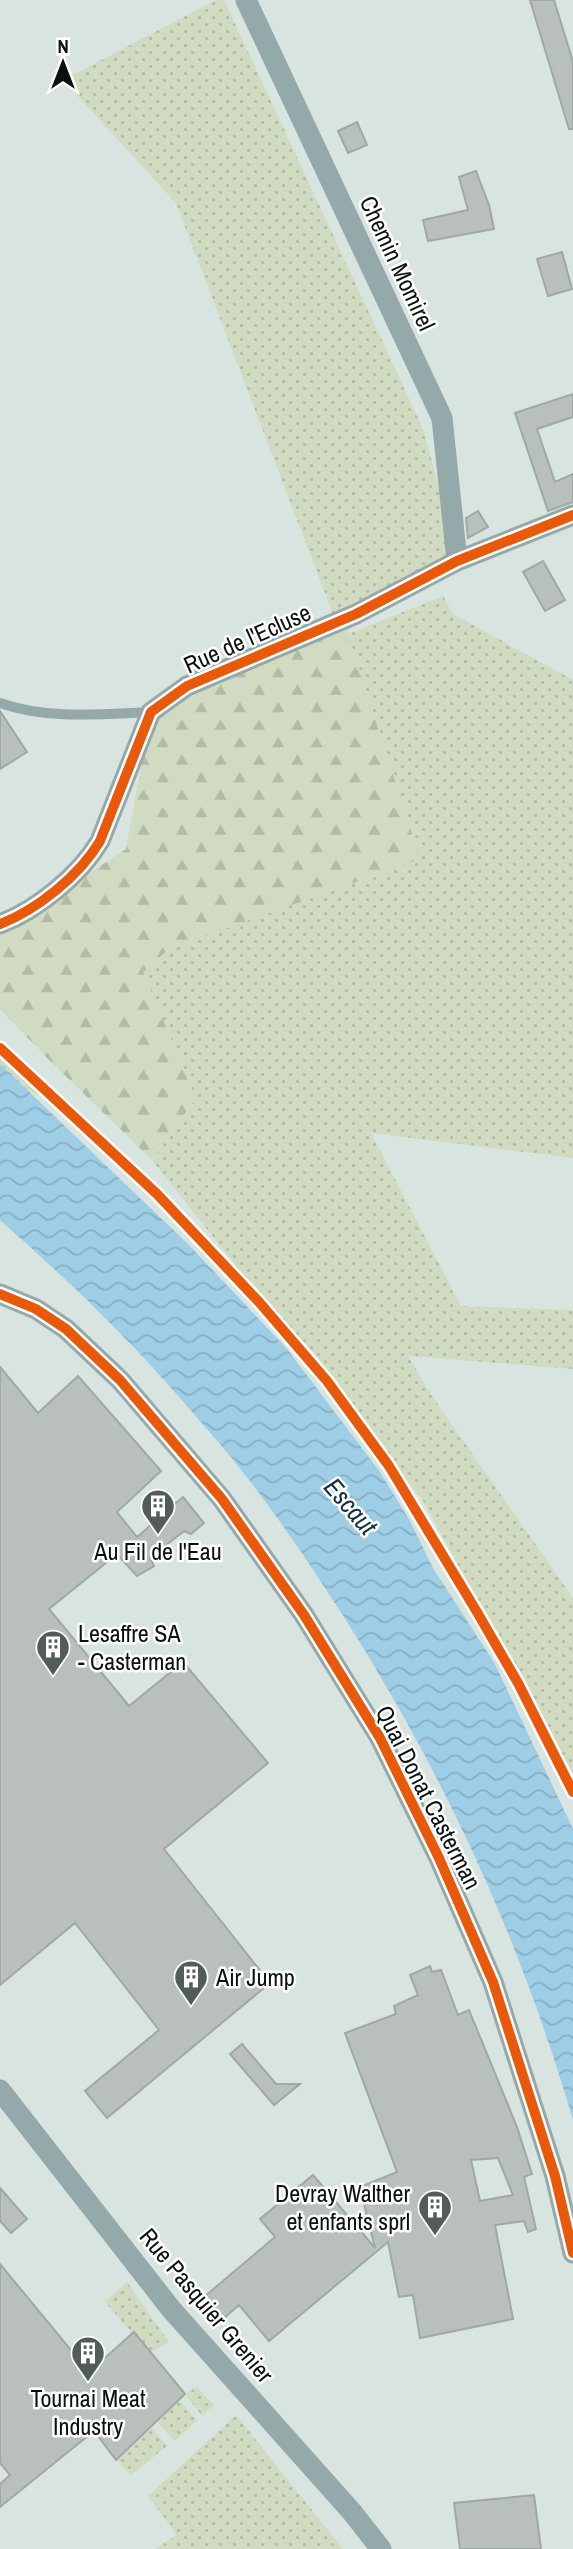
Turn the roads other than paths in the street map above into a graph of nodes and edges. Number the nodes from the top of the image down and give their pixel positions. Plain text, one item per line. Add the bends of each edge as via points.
1 (246, 0) edge
2 (573, 515) edge
3 (457, 561) junction
4 (0, 702) edge
5 (151, 712) junction
6 (0, 924) edge
7 (0, 1294) edge
8 (0, 2090) edge
9 (573, 2253) edge
10 (381, 2549) edge

1 - 3 street, Chemin Momirel via 442,418
2 - 3 street, Rue de l'Ecluse
3 - 5 street, Rue de l'Ecluse via 356,614 187,686
4 - 5 lane via 22,711
5 - 6 street via 91,856 79,871 27,910
7 - 9 street, Quai Donat Casterman via 36,1309 66,1329 120,1380 222,1499 304,1615 380,1738 493,1982 555,2176
8 - 10 street, Rue Pasquier Grenier via 171,2309

